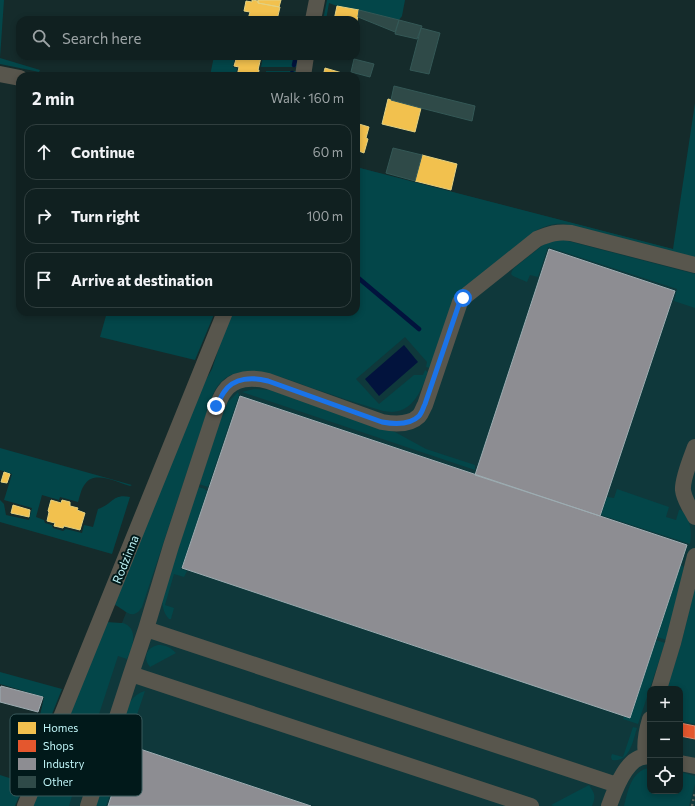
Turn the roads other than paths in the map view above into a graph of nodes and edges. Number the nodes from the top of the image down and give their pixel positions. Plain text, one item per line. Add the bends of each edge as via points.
1 (316, 0) edge
2 (314, 16) edge
3 (305, 60) edge
4 (304, 72) edge
5 (0, 74) edge
6 (16, 77) edge
7 (695, 266) edge
8 (223, 316) edge
9 (695, 447) edge
10 (695, 517) edge
11 (695, 556) edge
12 (146, 629) junction
13 (131, 674) junction
14 (660, 686) edge
15 (62, 714) edge
16 (118, 714) edge
17 (647, 730) edge
18 (647, 754) edge
19 (647, 757) edge
20 (683, 764) edge
21 (695, 766) edge
22 (617, 785) junction
23 (29, 796) edge
24 (91, 796) edge
25 (25, 806) edge
26 (88, 806) edge
27 (531, 806) edge
28 (609, 806) edge

1 - 2 street
3 - 4 street
5 - 6 street
7 - 12 street via 571,233 556,232 537,240 460,302 425,404 418,417 411,421 382,422 258,378 231,385 224,390 216,406
8 - 15 street, Rodzinna
9 - 10 street via 683,491
11 - 14 street
12 - 13 street
12 - 22 street
13 - 16 street
13 - 27 street
17 - 18 street via 644,747
19 - 22 street via 635,760
20 - 21 street
22 - 28 street
23 - 25 street, Rodzinna
24 - 26 street

